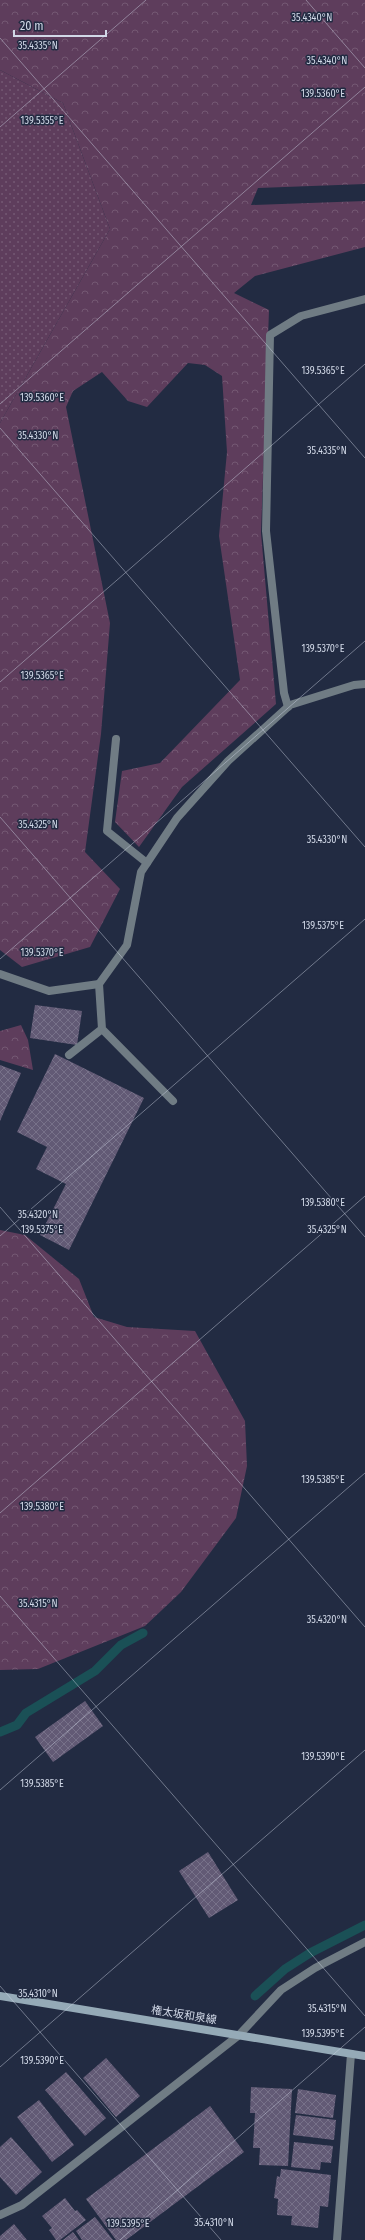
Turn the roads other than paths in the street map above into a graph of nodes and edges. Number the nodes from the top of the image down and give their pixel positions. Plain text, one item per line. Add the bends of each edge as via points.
1 (365, 299) edge
2 (365, 684) edge
3 (288, 707) junction
4 (116, 739) dead end
5 (147, 864) junction
6 (0, 974) edge
7 (99, 984) junction
8 (102, 1029) junction
9 (69, 1055) dead end
10 (173, 1101) dead end
11 (365, 1942) edge
12 (0, 1996) edge
13 (239, 2035) junction
14 (351, 2054) junction
15 (365, 2056) edge
16 (0, 2215) edge
17 (337, 2240) edge

1 - 3 street via 301,316 270,335 266,532 284,693
2 - 3 street via 354,685
3 - 5 street via 228,761 182,812
4 - 5 street via 107,831
5 - 7 street via 142,872 127,945
6 - 7 street via 49,991
7 - 8 street
8 - 9 street
8 - 10 street
11 - 13 street via 315,1968 281,1990
12 - 13 street, 権太坂和泉線
13 - 14 street, 権太坂和泉線
13 - 16 street via 22,2205
14 - 15 street, 権太坂和泉線
14 - 17 street

